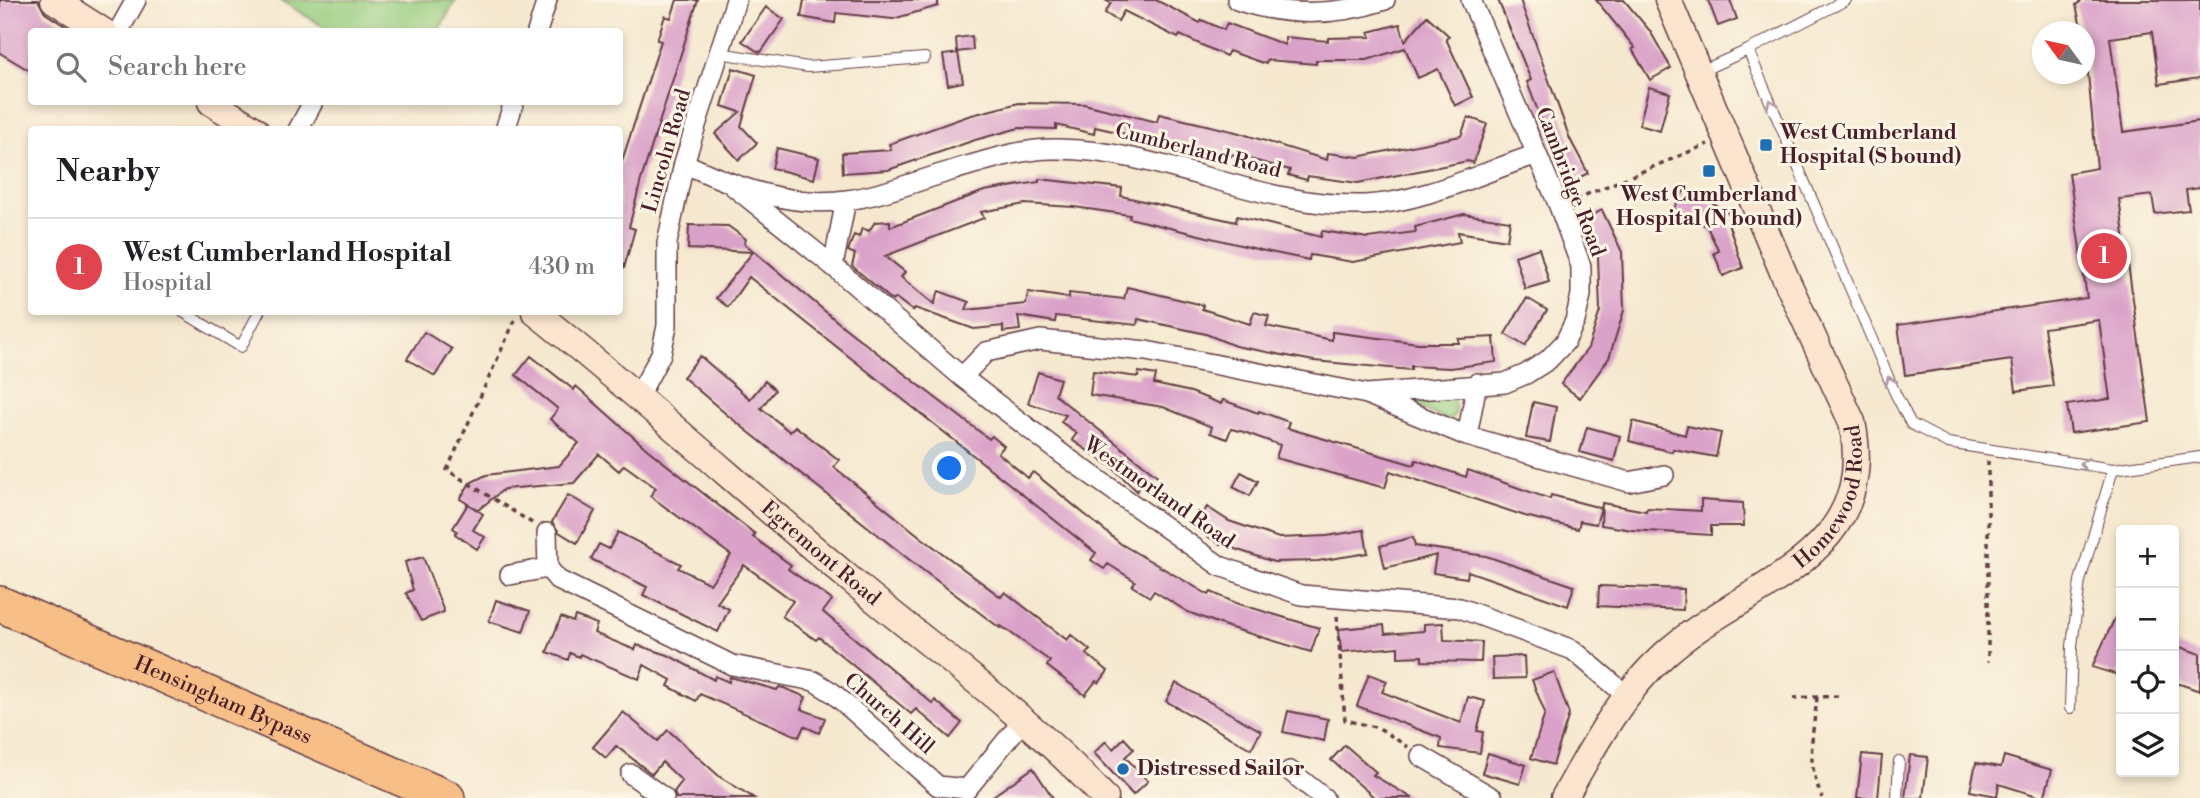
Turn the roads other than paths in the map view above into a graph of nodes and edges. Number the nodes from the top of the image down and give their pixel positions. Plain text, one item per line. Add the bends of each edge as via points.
1 (54, 0) edge
2 (136, 0) edge
3 (547, 0) edge
4 (736, 0) edge
5 (1237, 0) edge
6 (1385, 0) edge
7 (1471, 0) edge
8 (1668, 0) edge
9 (1846, 0) edge
10 (98, 28) edge
11 (120, 28) edge
12 (538, 28) edge
13 (1748, 50) junction
14 (719, 53) junction
15 (925, 58) dead end
16 (1699, 72) junction
17 (216, 105) edge
18 (311, 105) edge
19 (513, 105) edge
20 (247, 126) edge
21 (300, 126) edge
22 (506, 126) edge
23 (1537, 154) junction
24 (684, 163) junction
25 (732, 185) junction
26 (846, 200) junction
27 (833, 266) junction
28 (188, 315) edge
29 (258, 315) edge
30 (539, 315) edge
31 (962, 377) junction
32 (1477, 383) junction
33 (1367, 394) junction
34 (639, 395) junction
35 (1466, 436) junction
36 (2200, 457) edge
37 (2113, 469) junction
38 (1664, 475) dead end
39 (547, 533) road end
40 (548, 568) junction
41 (510, 575) dead end
42 (0, 604) edge
43 (1626, 695) junction
44 (2070, 708) dead end
45 (1024, 719) junction
46 (1422, 756) road end
47 (1899, 761) dead end
48 (1290, 771) dead end
49 (631, 775) dead end
50 (447, 798) edge
51 (664, 798) edge
52 (1105, 798) edge
53 (1324, 798) edge
54 (1493, 798) edge
55 (1564, 798) edge
56 (1897, 798) edge

1 - 10 street
2 - 11 street
3 - 12 street
4 - 14 street, Lincoln Road
5 - 6 street via 1274,11 1308,14
7 - 23 street, Cambridge Road
8 - 16 street, Homewood Road
9 - 13 lane
13 - 16 lane
37 -> 13 lane via 1948,443 1911,424
14 - 15 lane via 808,67
14 - 24 street, Lincoln Road
16 - 43 street, Homewood Road via 1852,422 1855,475 1838,524 1816,551 1684,637
17 - 20 street
18 - 21 street
19 - 22 street
23 - 26 street, Cumberland Road via 1405,199 1365,205 1291,198 1102,150 1055,148 1020,152
23 - 32 street, Cambridge Road via 1581,266 1581,295 1565,342 1548,360 1504,383
24 - 25 street, Cumberland Road
24 - 34 street, Lincoln Road via 667,243 667,326 661,354
25 - 26 street, Cumberland Road via 813,201
25 - 27 street, Westmorland Road
26 - 27 street
27 - 31 street, Westmorland Road
28 - 29 lane via 242,347
30 - 34 street, Egremont Road
31 - 33 street, Cambridge Road via 986,352 1040,340 1146,351
31 - 43 street, Westmorland Road via 1220,566 1301,595 1460,608 1573,650
32 - 33 street, Cambridge Road
32 - 35 street
33 - 35 street, Cambridge Road
34 - 45 street, Egremont Road via 851,580
35 - 38 street, Cambridge Road via 1629,482
36 - 37 lane
37 - 44 lane via 2080,581
39 - 40 street
40 - 41 street
40 - 45 street, Church Hill via 558,580 732,665 814,681 938,786 967,789
42 - 50 highway, Hensingham Bypass
43 - 55 street, Homewood Road
45 - 52 street, Egremont Road
46 - 54 street
47 - 56 lane
48 - 53 street
49 - 51 street

